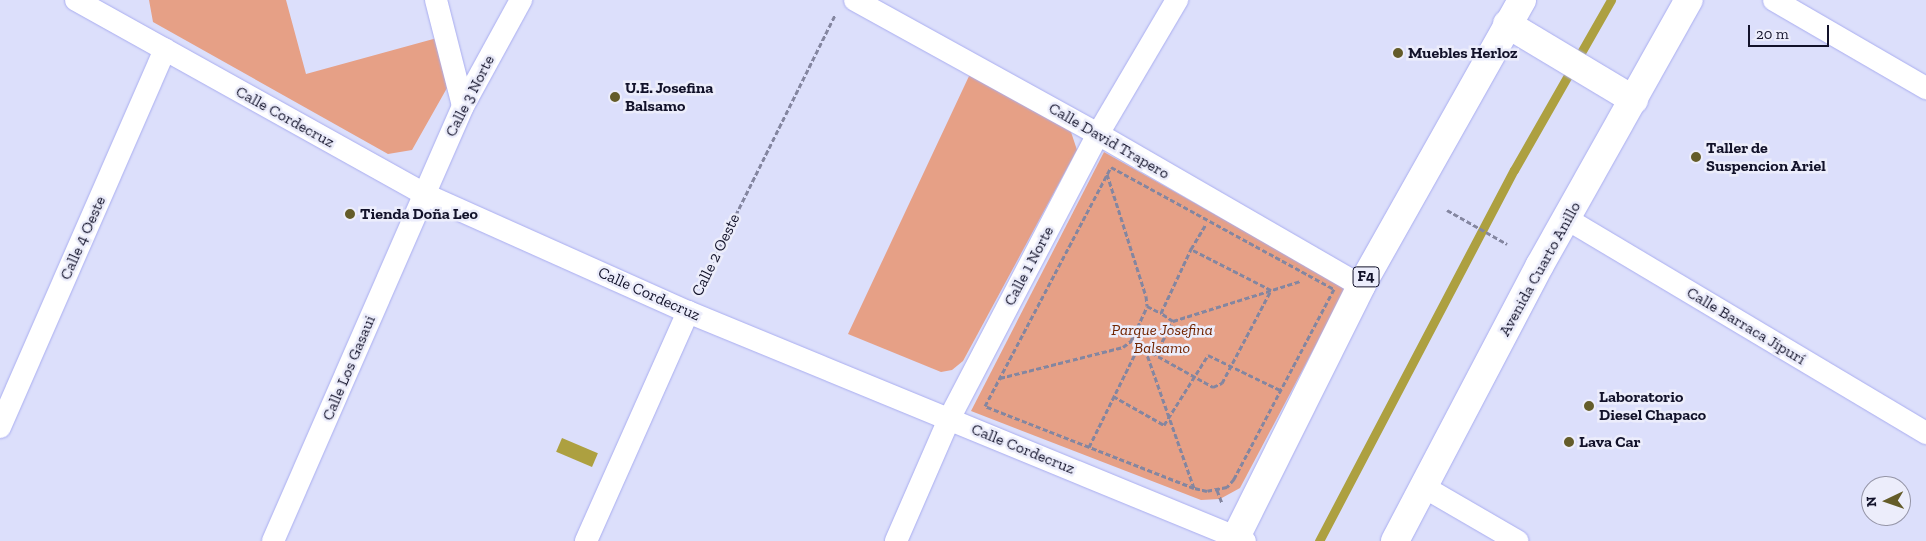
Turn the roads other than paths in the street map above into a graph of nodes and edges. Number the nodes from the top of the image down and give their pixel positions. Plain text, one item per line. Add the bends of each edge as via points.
1 (436, 0) edge
2 (521, 0) edge
3 (1177, 0) edge
4 (1522, 0) edge
5 (1689, 0) edge
6 (1774, 0) edge
7 (91, 3) edge
8 (847, 4) edge
9 (1518, 30) junction
10 (165, 50) junction
11 (1926, 88) edge
12 (1624, 94) junction
13 (463, 106) junction
14 (1098, 134) junction
15 (424, 194) junction
16 (1567, 219) junction
17 (1361, 286) junction
18 (688, 312) junction
19 (949, 419) junction
20 (0, 427) edge
21 (1926, 433) edge
22 (1424, 487) junction
23 (1238, 540) edge
24 (273, 541) edge
25 (586, 541) edge
26 (896, 541) edge
27 (1396, 541) edge
28 (1517, 541) edge

1 - 13 street
2 - 13 street, Calle 3 Norte
3 - 14 street, Calle 1 Norte
4 - 9 highway, F4
5 - 12 highway, Avenida Cuarto Anillo
6 - 11 street
7 - 10 street, Calle Cordecruz
8 - 14 street, Calle David Trapero
9 - 12 highway
9 - 17 highway, F4
10 - 15 street, Calle Cordecruz
10 - 20 street, Calle 4 Oeste
12 - 16 highway, Avenida Cuarto Anillo
13 - 15 street, Calle 3 Norte
14 - 17 street, Calle David Trapero
14 - 19 street, Calle 1 Norte
15 - 18 street, Calle Cordecruz
15 - 24 street, Calle Los Gasaui
16 - 21 street, Calle Barraca Jipurí
16 - 22 highway, Avenida Cuarto Anillo
17 - 23 highway, F4
18 - 19 street, Calle Cordecruz
18 - 25 street, Calle 2 Oeste
19 - 23 street, Calle Cordecruz
19 - 26 street, Calle 1 Norte
22 - 27 highway, Avenida Cuarto Anillo
22 - 28 street

